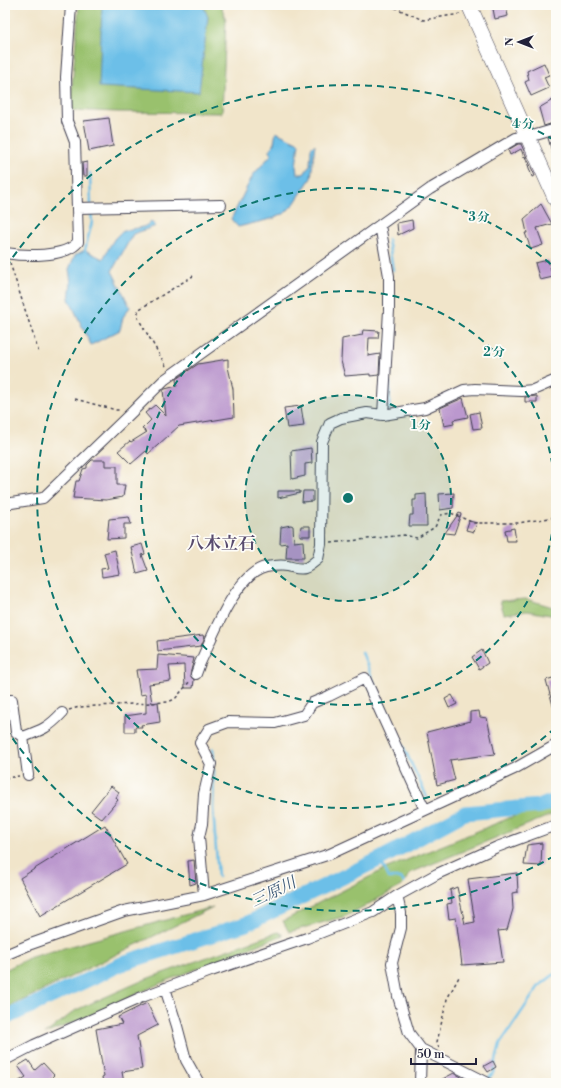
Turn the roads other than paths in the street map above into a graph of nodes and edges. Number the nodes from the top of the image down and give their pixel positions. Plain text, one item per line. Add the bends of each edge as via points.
1 (71, 5) edge
2 (465, 10) edge
3 (556, 129) edge
4 (529, 137) junction
5 (556, 200) edge
6 (221, 205) dead end
7 (77, 208) junction
8 (380, 225) junction
9 (6, 254) edge
10 (556, 380) edge
11 (383, 415) junction
12 (5, 504) edge
13 (196, 674) road end
14 (5, 700) edge
15 (62, 713) road end
16 (23, 737) junction
17 (556, 744) edge
18 (28, 775) road end
19 (425, 810) junction
20 (556, 825) edge
21 (204, 894) junction
22 (397, 896) junction
23 (5, 955) edge
24 (165, 988) junction
25 (421, 1049) junction
26 (5, 1060) edge
27 (199, 1083) edge
28 (420, 1083) edge
29 (488, 1083) edge

1 - 7 street via 66,77 67,120 75,142
2 - 4 highway
3 - 4 street
4 - 5 highway
4 - 8 street via 516,138 492,152 430,189
6 - 7 street
7 - 9 street via 78,242 74,248 52,255
8 - 11 street via 388,276
8 - 12 street via 164,380 42,498
10 - 11 street via 533,390 464,390 425,408
11 - 13 street via 367,413 330,423 322,442 321,544 318,559 306,568 267,567 244,581 231,599
14 - 16 street via 12,700 16,732
15 - 16 street via 41,731
16 - 18 street
17 - 19 street via 514,769
19 - 21 street via 330,854
19 - 21 street via 365,678 312,703 304,715 275,723 228,722 209,729 200,743 211,764 205,788 199,837
20 - 22 street via 497,847 437,874
21 - 23 street via 124,911
22 - 24 street via 373,912
22 - 25 street via 401,928 392,963 409,1033
24 - 26 street
24 - 27 street via 186,1060
25 - 28 street
25 - 29 street

